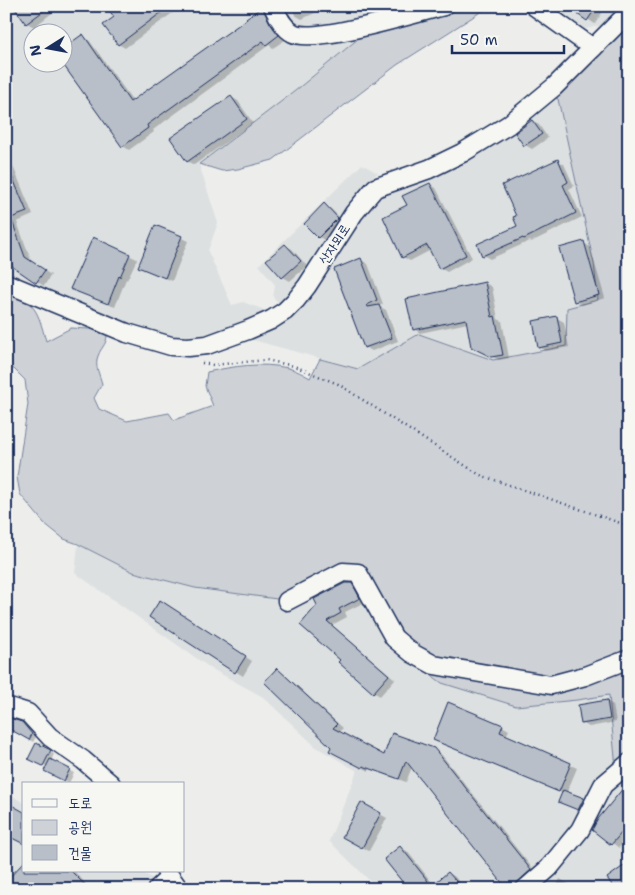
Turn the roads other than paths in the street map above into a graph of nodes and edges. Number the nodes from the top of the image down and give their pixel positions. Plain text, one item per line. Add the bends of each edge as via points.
1 (273, 6) edge
2 (444, 6) edge
3 (534, 6) edge
4 (629, 12) edge
5 (594, 48) junction
6 (6, 283) edge
7 (288, 601) dead end
8 (629, 659) edge
9 (6, 706) edge
10 (629, 763) edge
11 (109, 782) edge
12 (525, 889) edge

1 - 2 street via 286,28 294,34 310,36 353,29
3 - 5 street
4 - 5 street, 산자뫼로
5 - 6 street, 산자뫼로 via 508,125 429,169 375,188 354,213 296,300 271,320 248,330 207,345 171,346 127,333
7 - 8 street via 342,572 358,572 394,638 434,665 551,686
9 - 11 street via 28,713 50,737
10 - 12 street via 603,785 580,830 549,868

